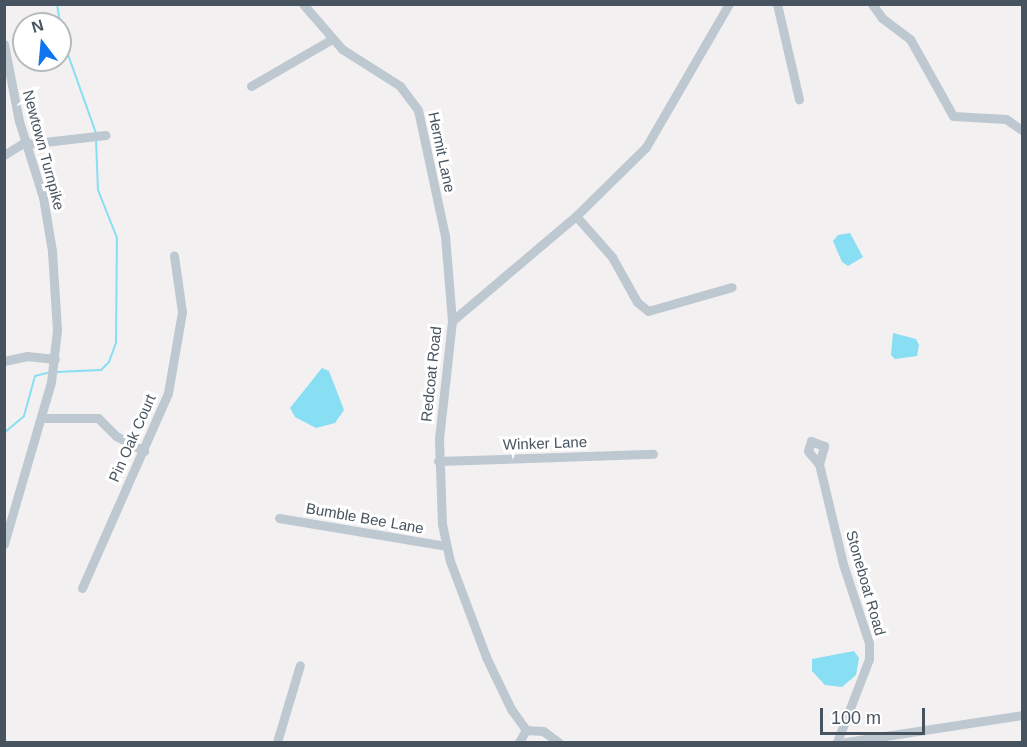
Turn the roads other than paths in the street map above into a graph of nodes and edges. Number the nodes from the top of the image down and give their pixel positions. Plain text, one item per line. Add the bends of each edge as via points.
1 (303, 4) edge
2 (729, 4) edge
3 (777, 4) edge
4 (872, 4) edge
5 (332, 39) junction
6 (4, 44) edge
7 (251, 86) dead end
8 (8, 95) edge
9 (799, 99) dead end
10 (1023, 130) edge
11 (105, 135) dead end
12 (26, 143) junction
13 (4, 155) edge
14 (576, 216) junction
15 (174, 256) dead end
16 (732, 287) dead end
17 (452, 321) junction
18 (55, 359) junction
19 (4, 361) edge
20 (40, 418) junction
21 (144, 451) junction
22 (653, 454) dead end
23 (438, 461) junction
24 (819, 464) dead end
25 (279, 518) dead end
26 (4, 544) edge
27 (446, 546) junction
28 (82, 588) dead end
29 (300, 665) dead end
30 (1023, 715) edge
31 (526, 730) junction
32 (277, 742) edge
33 (519, 742) edge
34 (558, 742) edge
35 (837, 742) edge
36 (846, 742) edge

1 - 5 street, Hermit Lane
2 - 14 street, Redcoat Road via 646,147
3 - 9 street
4 - 10 street via 882,18 910,39 953,116 1006,119
5 - 7 street
5 - 17 street, Hermit Lane via 354,59 400,86 418,110 445,236
6 - 8 street, Newtown Turnpike
8 - 12 street, Newtown Turnpike
11 - 12 street
12 - 13 street
12 - 18 street, Newtown Turnpike via 43,197 52,251
14 - 16 street via 612,257 637,302 648,310
14 - 17 street, Redcoat Road
15 - 21 street, Pin Oak Court via 182,312 177,350 162,413
17 - 23 street, Redcoat Road
18 - 19 street via 27,356
18 - 20 street, Newtown Turnpike
20 - 21 street via 98,418 116,436
20 - 26 street, Newtown Turnpike
21 - 28 street, Pin Oak Court
22 - 23 street, Winker Lane
23 - 27 street, Redcoat Road
24 - 35 street, Stoneboat Road via 843,564 869,643 869,659
25 - 27 street, Bumble Bee Lane
27 - 31 street, Redcoat Road via 490,667
29 - 32 street
30 - 36 street
31 - 33 street
31 - 34 street via 543,731

